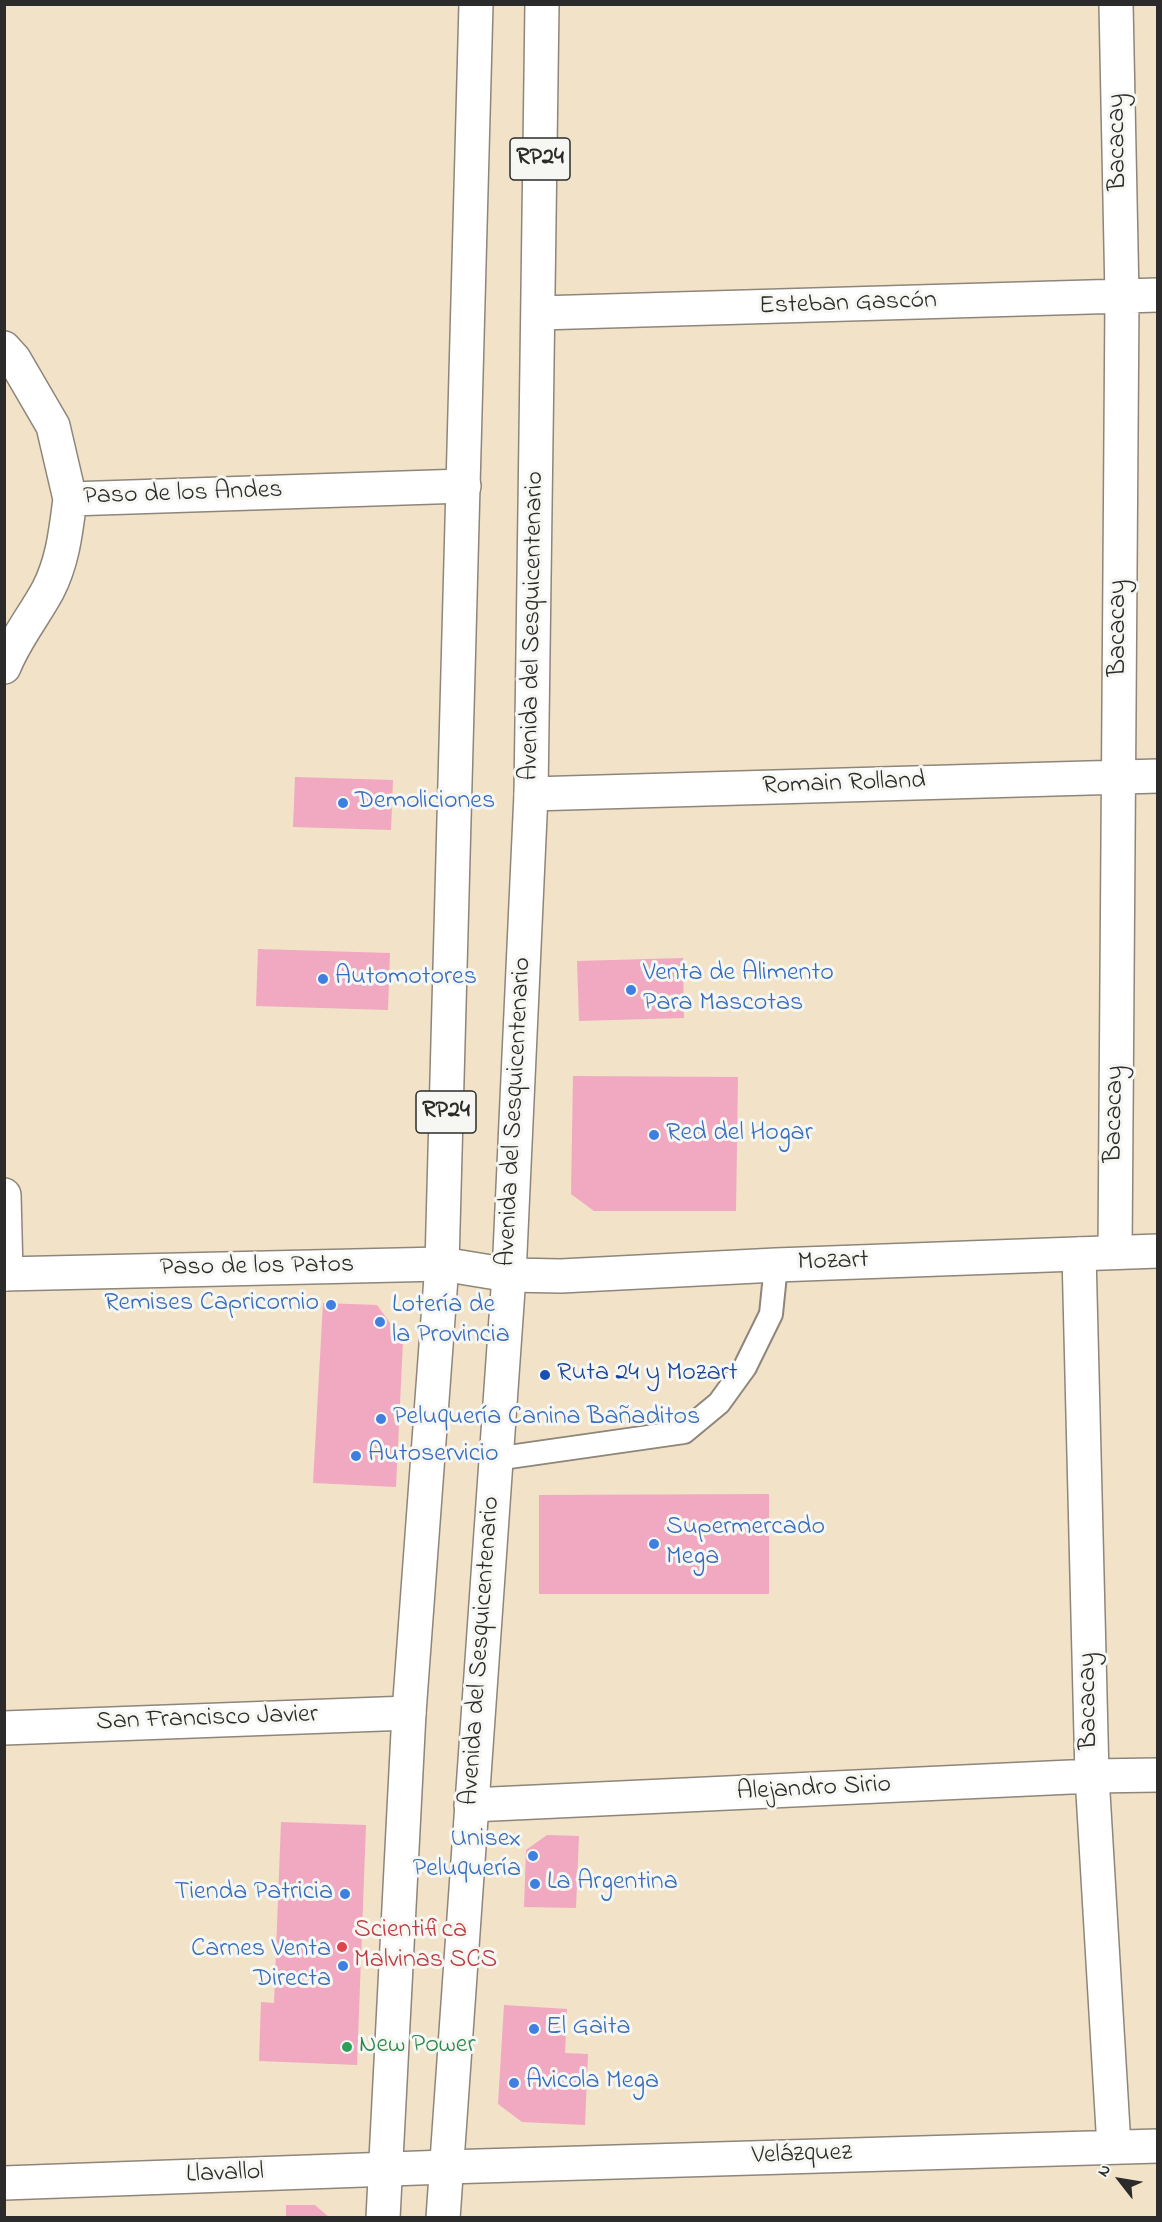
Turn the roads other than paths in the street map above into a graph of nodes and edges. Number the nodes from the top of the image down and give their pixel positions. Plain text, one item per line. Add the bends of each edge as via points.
1 (476, 4) edge
2 (542, 4) edge
3 (1116, 4) edge
4 (1158, 295) edge
5 (1122, 297) junction
6 (538, 313) junction
7 (4, 348) edge
8 (464, 486) junction
9 (70, 499) junction
10 (4, 667) edge
11 (1158, 776) edge
12 (1120, 777) junction
13 (531, 794) junction
14 (4, 1195) edge
15 (1158, 1251) edge
16 (1114, 1252) junction
17 (1079, 1254) junction
18 (442, 1264) junction
19 (776, 1265) junction
20 (5, 1274) edge
21 (509, 1275) junction
22 (495, 1459) junction
23 (409, 1713) junction
24 (4, 1728) edge
25 (1158, 1775) edge
26 (1092, 1776) junction
27 (471, 1805) junction
28 (1158, 2146) edge
29 (1114, 2147) junction
30 (446, 2167) junction
31 (386, 2169) junction
32 (4, 2183) edge
33 (382, 2217) edge
34 (443, 2217) edge

1 - 8 street, RP24
2 - 6 street, Avenida del Sesquicentenario / RP24
3 - 5 street, Bacacay
4 - 5 street, Esteban Gascón
5 - 6 street, Esteban Gascón
5 - 12 street, Bacacay
6 - 13 street, Avenida del Sesquicentenario / RP24
7 - 9 street, Paso de los Andes via 53,426
8 - 9 street, Paso de los Andes
8 - 18 street, RP24
9 - 10 street via 64,547 49,588
11 - 12 street, Romain Rolland
12 - 13 street, Romain Rolland
12 - 16 street, Bacacay
13 - 21 street, Avenida del Sesquicentenario / RP24
14 - 20 street
15 - 16 street, Mozart
16 - 17 street, Mozart
17 - 19 street, Mozart
17 - 26 street, Bacacay
18 - 20 street, Paso de los Patos
18 - 21 street, Paso de los Patos
18 - 23 street, RP24
19 - 21 street, Mozart
19 - 22 lane via 771,1314 745,1367 720,1403 684,1432
21 - 22 street, Avenida del Sesquicentenario / RP24
22 - 27 street, Avenida del Sesquicentenario / RP24
23 - 24 street, San Francisco Javier
23 - 31 street, RP24
25 - 26 street, Alejandro Sirio
26 - 27 street, Alejandro Sirio
26 - 29 street, Bacacay
27 - 30 street, Avenida del Sesquicentenario / RP24
28 - 29 street, Velázquez
29 - 30 street, Velázquez
30 - 31 street, Llavallol
30 - 34 street, Avenida del Sesquicentenario / RP24
31 - 32 street, Llavallol
31 - 33 street, RP24

